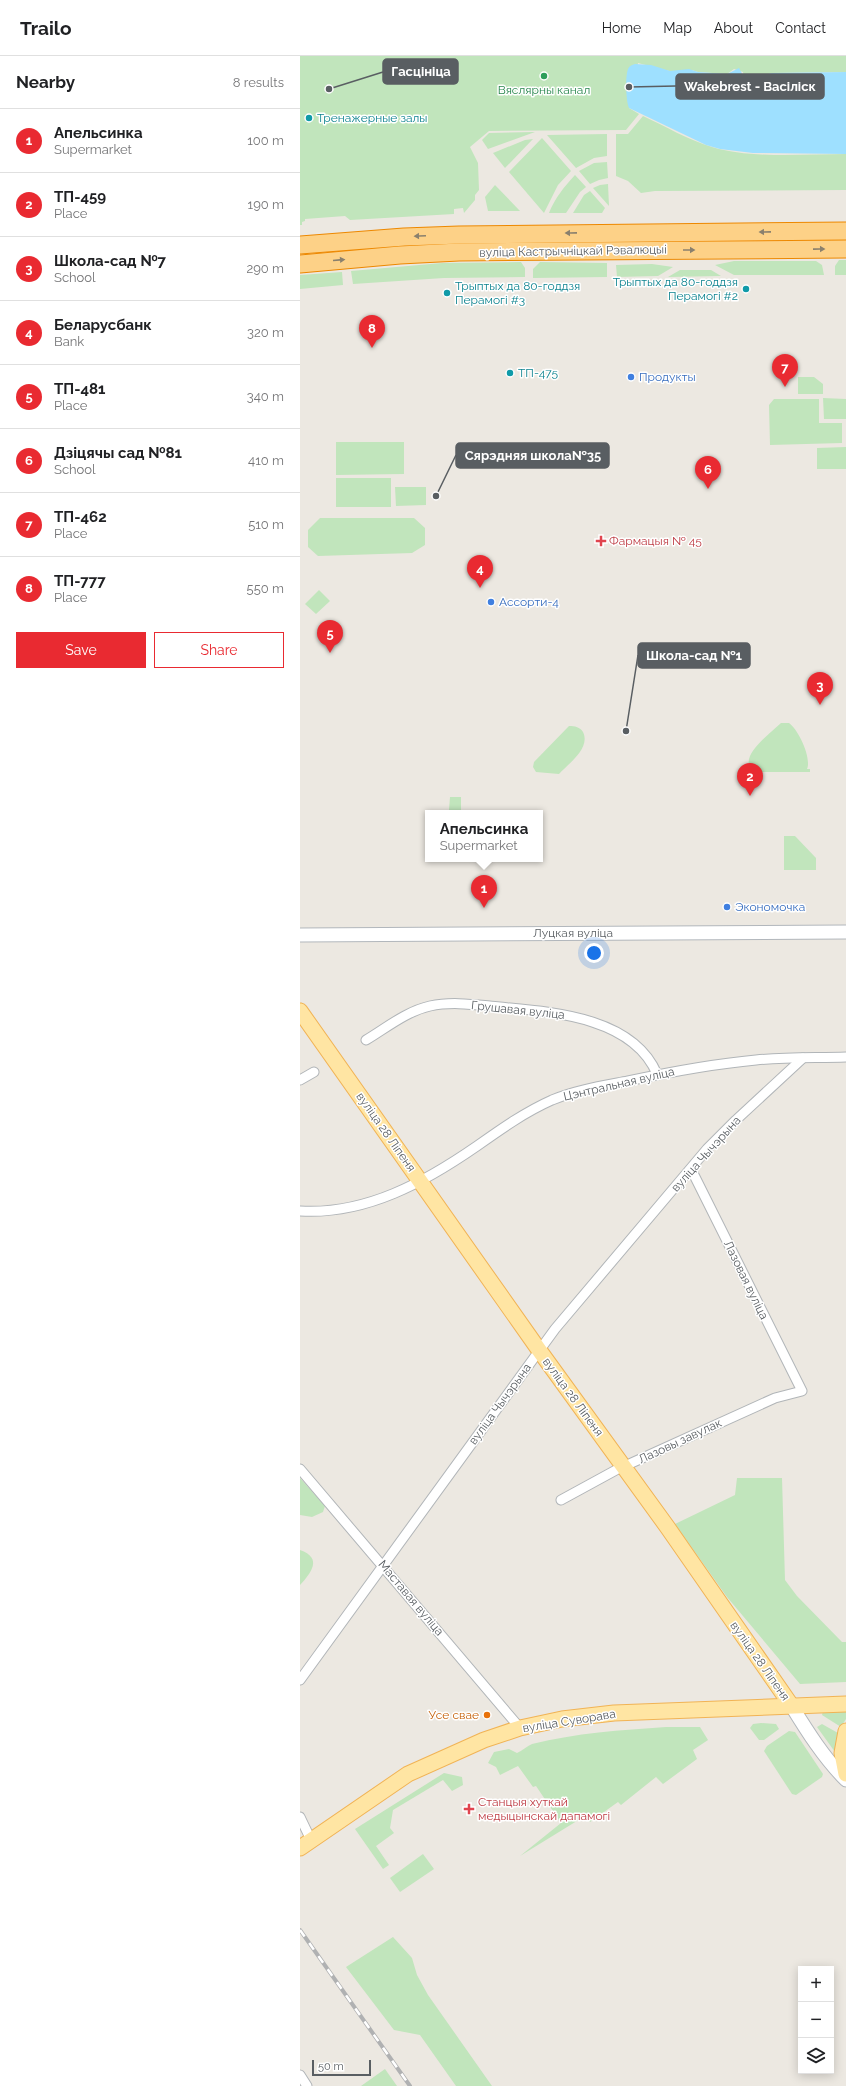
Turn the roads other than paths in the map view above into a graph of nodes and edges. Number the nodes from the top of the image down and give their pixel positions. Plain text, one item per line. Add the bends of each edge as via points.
1 (846, 231) edge
2 (593, 233) junction
3 (624, 233) junction
4 (300, 246) edge
5 (846, 249) edge
6 (624, 250) junction
7 (594, 251) junction
8 (300, 264) edge
9 (846, 932) edge
10 (300, 935) edge
11 (300, 1011) edge
12 (300, 1025) edge
13 (366, 1040) dead end
14 (846, 1057) edge
15 (803, 1058) junction
16 (314, 1072) dead end
17 (657, 1074) junction
18 (300, 1080) edge
19 (691, 1169) junction
20 (417, 1183) junction
21 (300, 1211) edge
22 (537, 1353) junction
23 (802, 1391) joint
24 (620, 1468) junction
25 (300, 1469) edge
26 (562, 1500) dead end
27 (382, 1564) junction
28 (300, 1680) edge
29 (846, 1704) edge
30 (791, 1705) junction
31 (520, 1728) junction
32 (846, 1731) edge
33 (846, 1774) edge
34 (846, 1780) edge
35 (300, 1817) edge
36 (306, 1844) edge
37 (300, 2075) edge
38 (308, 2086) edge

1 -> 3 highway, вуліца Кастрычніцкай Рэвалюцыі
2 - 3 highway, вуліца Кастрычніцкай Рэвалюцыі
2 -> 4 highway, вуліца Кастрычніцкай Рэвалюцыі via 404,237
2 - 7 highway
3 - 6 highway
6 -> 5 highway, вуліца Кастрычніцкай Рэвалюцыі
6 - 7 highway, вуліца Кастрычніцкай Рэвалюцыі
8 -> 7 highway, вуліца Кастрычніцкай Рэвалюцыі via 400,255
9 - 10 main road, Луцкая вуліца
11 - 20 main road, вуліца 28 Ліпеня
12 - 20 main road, вуліца 28 Ліпеня
13 - 17 street, Грушавая вуліца via 414,1012 430,1006 462,1004 533,1011 577,1017 612,1030 643,1052
14 - 15 street, Цэнтральная вуліца
15 - 17 street, Цэнтральная вуліца via 740,1062
15 - 19 street, вуліца Чычэрына via 736,1120
16 - 18 street
17 - 20 street, Цэнтральная вуліца via 572,1093 553,1100 518,1118 446,1167
19 - 22 street, вуліца Чычэрына
19 - 23 street, Лазовая вуліца
20 - 21 street, Цэнтральная вуліца via 378,1200 353,1207 329,1211
20 - 22 main road, вуліца 28 Ліпеня
22 - 24 main road, вуліца 28 Ліпеня
22 - 27 street, вуліца Чычэрына
23 - 24 street, Лазовы завулак via 774,1398
24 - 26 street, Лазовы завулак
24 - 30 main road, вуліца 28 Ліпеня via 759,1670
25 - 27 street, Маставая вуліца
27 - 28 street, вуліца Чычэрына
27 - 31 street, Маставая вуліца
29 - 30 main road, вуліца Суворава
30 - 31 main road, вуліца Суворава via 614,1712
30 - 34 main road via 806,1729
31 - 36 main road, вуліца Суворава via 484,1740 408,1774
32 - 33 main road via 842,1753
35 - 36 street
37 - 38 street

